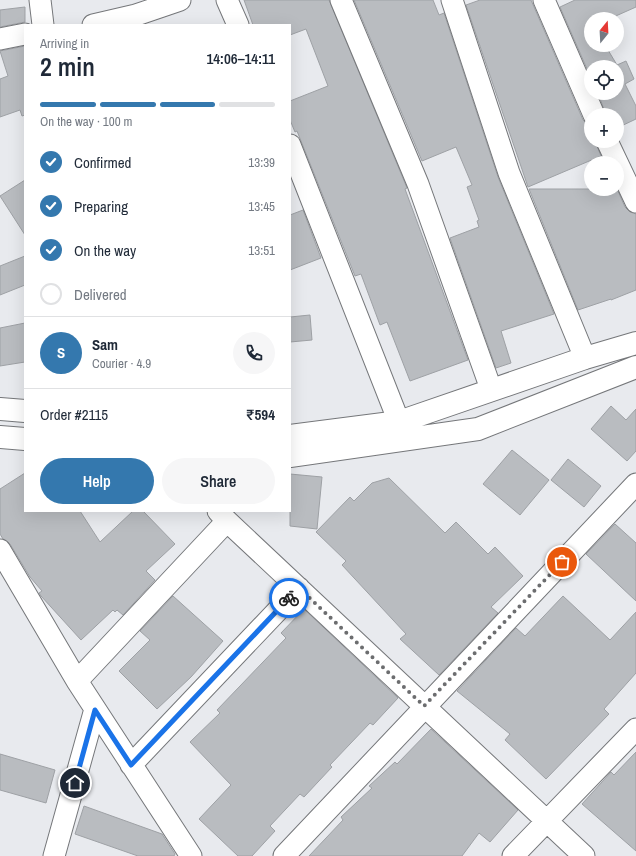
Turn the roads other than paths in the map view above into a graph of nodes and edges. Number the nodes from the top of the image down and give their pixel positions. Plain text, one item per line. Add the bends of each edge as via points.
1 (40, 0) edge
2 (180, 0) edge
3 (227, 0) edge
4 (341, 0) edge
5 (452, 0) edge
6 (544, 0) edge
7 (137, 13) edge
8 (43, 24) edge
9 (97, 24) edge
10 (238, 24) edge
11 (24, 34) edge
12 (0, 39) edge
13 (591, 108) edge
14 (291, 148) edge
15 (610, 148) edge
16 (636, 202) edge
17 (635, 346) edge
18 (585, 358) junction
19 (636, 367) edge
20 (491, 389) junction
21 (0, 409) edge
22 (24, 411) edge
23 (399, 422) junction
24 (291, 436) edge
25 (0, 437) edge
26 (24, 438) edge
27 (291, 456) edge
28 (636, 484) edge
29 (223, 516) edge
30 (0, 550) edge
31 (299, 588) junction
32 (77, 681) junction
33 (424, 706) junction
34 (95, 710) junction
35 (636, 729) edge
36 (131, 765) junction
37 (548, 822) junction
38 (54, 856) edge
39 (191, 856) edge
40 (284, 856) edge
41 (513, 856) edge
42 (584, 856) edge

1 - 8 street
2 - 7 street
3 - 10 street
4 - 20 street via 418,184
5 - 18 street via 509,173
6 - 13 street
7 - 9 street
11 - 12 street
14 - 23 street
15 - 16 street
17 - 18 main road
18 - 20 main road
19 - 27 main road via 478,429
20 - 23 main road
21 - 22 main road
23 - 24 main road
25 - 26 main road
28 - 33 street
29 - 31 street
29 - 32 street
30 - 32 street
31 - 33 street
31 - 36 street
32 - 34 street
33 - 37 street
33 - 40 street
34 - 36 street
34 - 38 street
35 - 37 street
36 - 39 street
37 - 41 street
37 - 42 street

